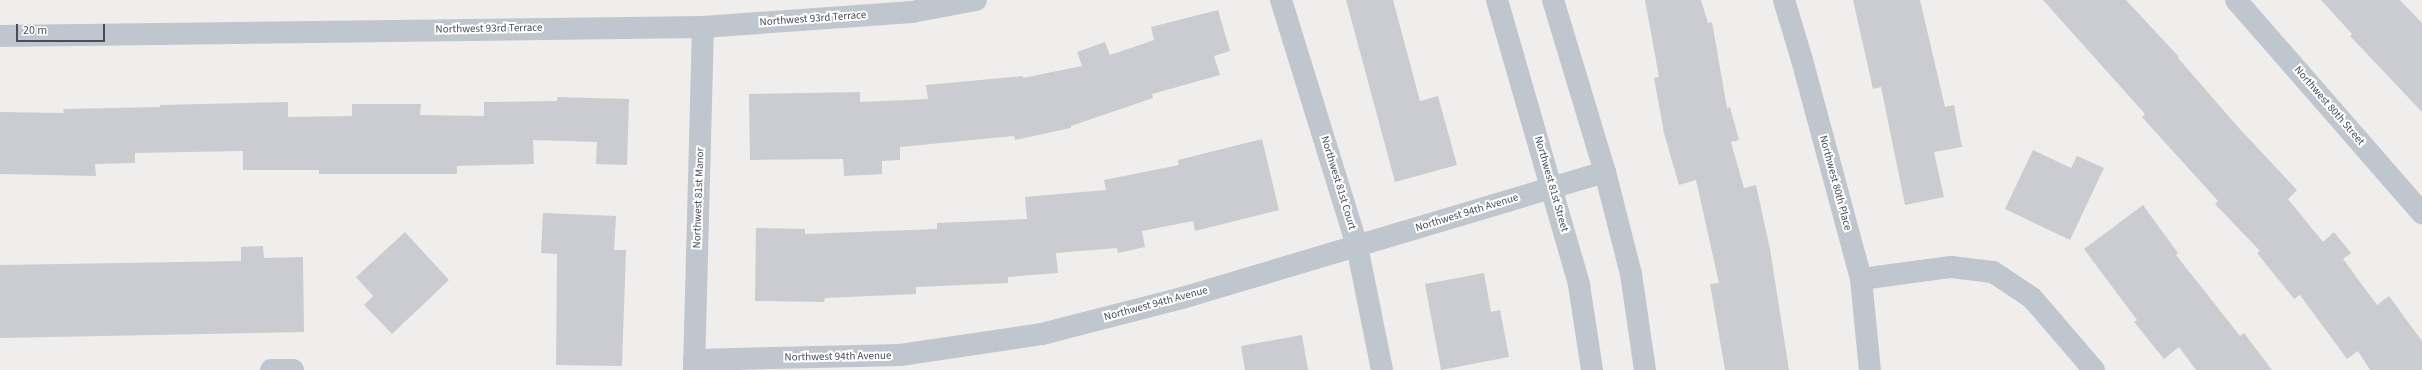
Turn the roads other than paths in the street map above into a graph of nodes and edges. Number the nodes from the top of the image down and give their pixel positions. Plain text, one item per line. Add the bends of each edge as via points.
1 (976, 0) edge
2 (1281, 0) edge
3 (1497, 0) edge
4 (1553, 0) edge
5 (1784, 0) edge
6 (2236, 0) edge
7 (704, 26) junction
8 (0, 36) edge
9 (1605, 172) junction
10 (1553, 188) junction
11 (2422, 213) edge
12 (1357, 246) junction
13 (1861, 279) junction
14 (694, 365) edge
15 (271, 370) edge
16 (293, 370) edge
17 (1382, 370) edge
18 (1592, 370) edge
19 (1645, 370) edge
20 (1870, 370) edge
21 (2094, 370) edge

1 - 7 street, Northwest 93rd Terrace via 912,12
2 - 12 street, Northwest 81st Court
3 - 10 street, Northwest 81st Street
4 - 9 street
5 - 13 street, Northwest 80th Place
6 - 11 street, Northwest 80th Street
7 - 8 street, Northwest 93rd Terrace
7 - 14 street, Northwest 81st Manor
9 - 10 street, Northwest 94th Avenue
9 - 19 street via 1631,274
10 - 12 street, Northwest 94th Avenue
10 - 18 street, Northwest 81st Street via 1579,285
12 - 14 street, Northwest 94th Avenue via 1182,298 1042,334 900,355
12 - 17 street, Northwest 81st Court
13 - 20 street, Northwest 80th Place
13 - 21 street via 1951,267 1993,272 2032,298
15 - 16 street

